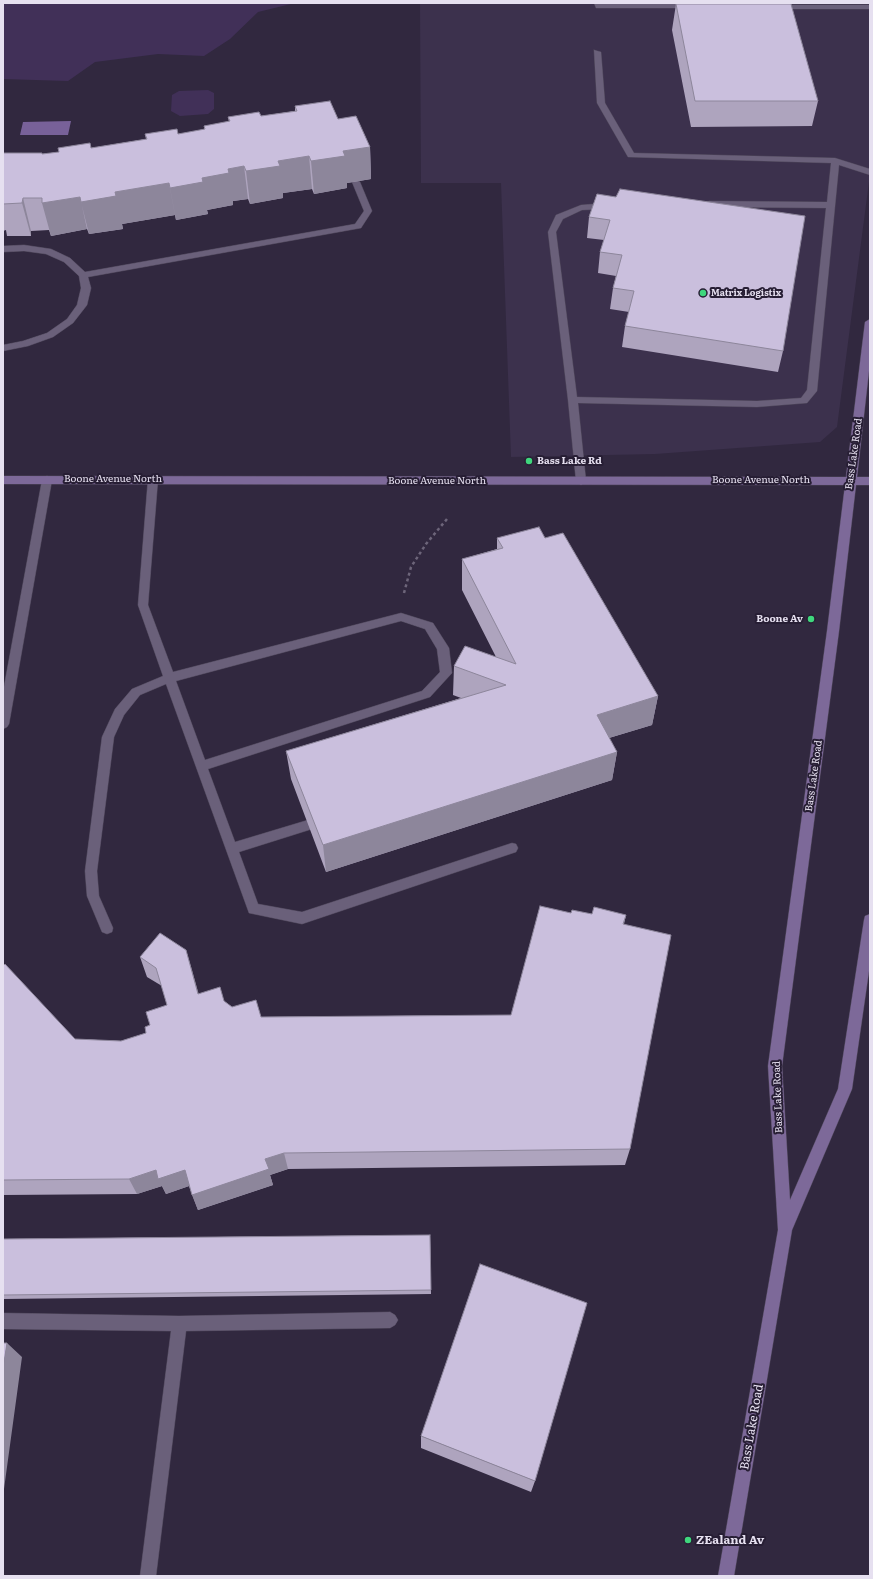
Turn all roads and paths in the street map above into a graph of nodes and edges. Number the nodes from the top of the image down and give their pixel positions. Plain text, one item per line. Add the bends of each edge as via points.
1 (598, 3) edge
2 (699, 6) edge
3 (768, 6) edge
4 (870, 7) edge
5 (597, 52) dead end
6 (835, 161) junction
7 (870, 172) edge
8 (356, 182) edge
9 (700, 204) edge
10 (830, 205) junction
11 (618, 206) edge
12 (3, 249) edge
13 (83, 275) junction
14 (870, 322) edge
15 (3, 348) edge
16 (573, 400) junction
17 (153, 479) junction
18 (3, 480) edge
19 (48, 480) junction
20 (850, 480) junction
21 (581, 481) junction
22 (870, 481) edge
23 (447, 519) dead end
24 (401, 617) junction
25 (169, 678) junction
26 (3, 724) edge
27 (201, 766) junction
28 (308, 825) edge
29 (512, 848) dead end
30 (231, 849) junction
31 (870, 920) edge
32 (107, 928) dead end
33 (785, 1230) junction
34 (390, 1320) dead end
35 (3, 1321) edge
36 (178, 1324) junction
37 (148, 1576) edge
38 (726, 1576) edge

1 - 2 lane via 599,6
3 - 4 lane
5 - 6 lane via 601,103 631,154
6 - 7 lane
6 - 10 lane
8 - 13 lane via 368,211 358,226
9 - 10 lane
10 - 16 lane via 812,391 804,401 757,404
11 - 16 lane via 581,208 559,217 552,232
12 - 13 lane via 48,251 67,260
13 - 15 lane via 86,288 82,305 70,321 50,335 25,344
14 - 20 main road, Bass Lake Road
16 - 21 lane
17 - 19 main road, Boone Avenue North
17 - 21 main road, Boone Avenue North
17 - 25 lane via 143,605
18 - 19 main road, Boone Avenue North
19 - 26 lane
20 - 21 main road, Boone Avenue North
20 - 22 main road, Boone Avenue North
20 - 33 main road, Bass Lake Road via 833,631 775,1066
23 - 24 path via 412,566 402,598
24 - 25 lane
24 - 27 lane via 429,626 443,648 446,673 426,694
25 - 27 lane
25 - 32 lane via 136,692 119,712 108,736 91,871 93,896
27 - 30 lane
28 - 30 lane
29 - 30 lane via 302,918 252,909
31 - 33 main road, Bass Lake Road via 845,1089
33 - 38 main road, Bass Lake Road
34 - 36 lane
35 - 36 lane
36 - 37 lane

